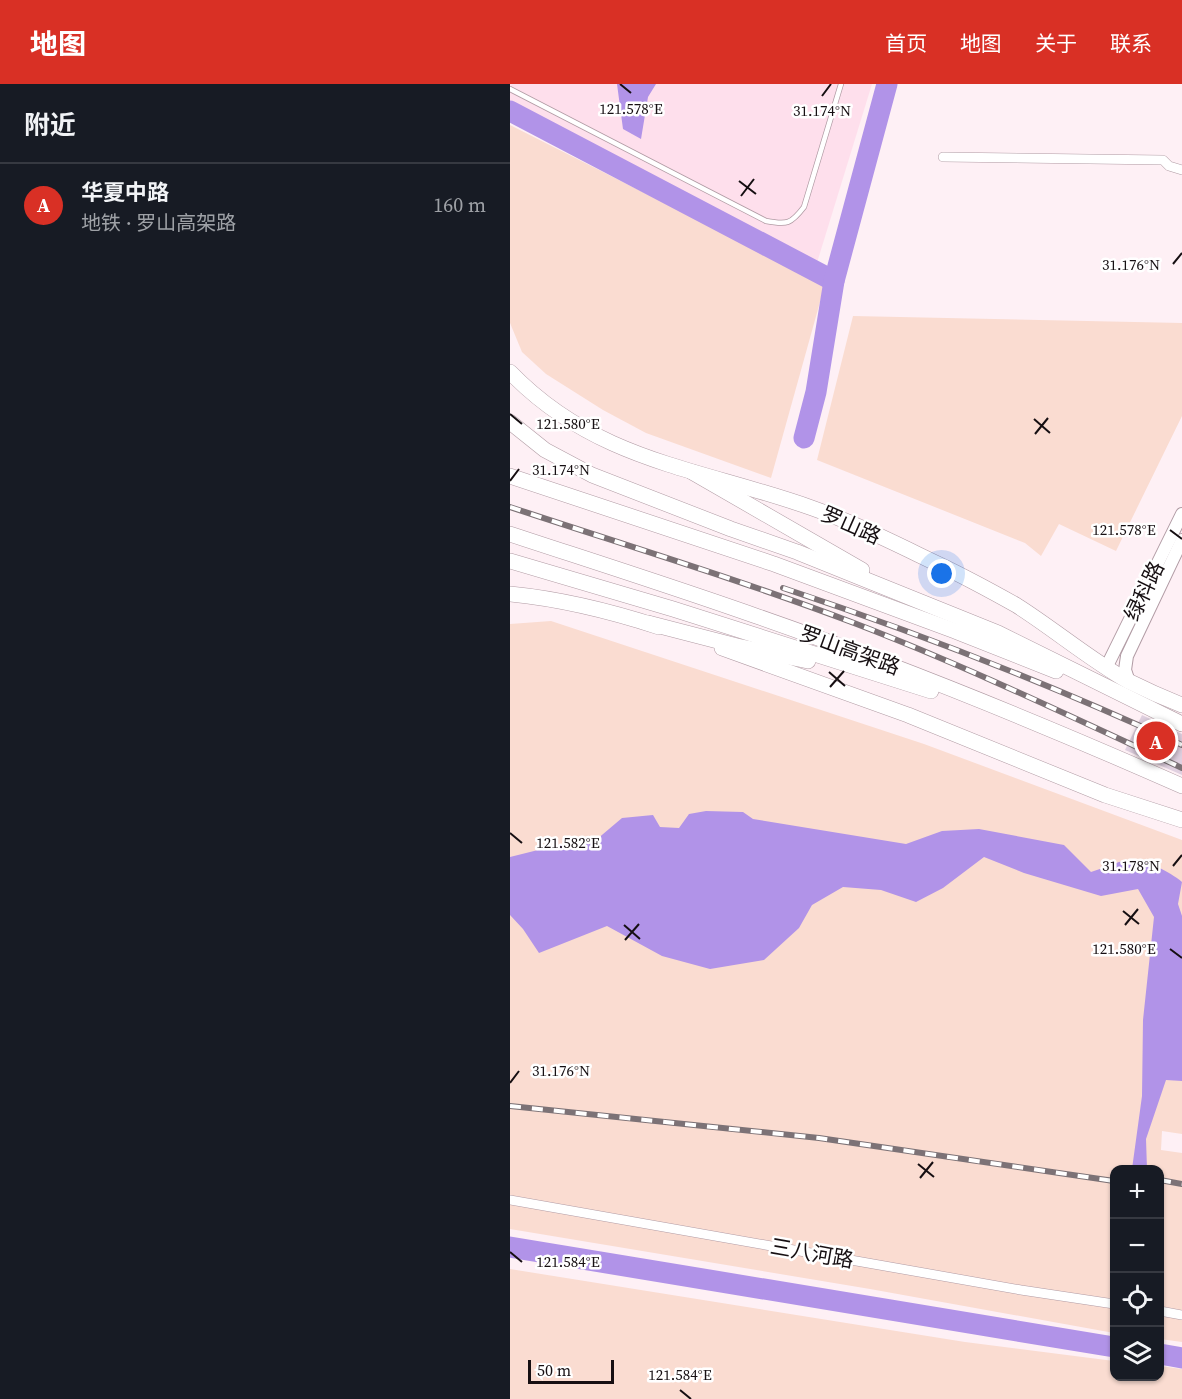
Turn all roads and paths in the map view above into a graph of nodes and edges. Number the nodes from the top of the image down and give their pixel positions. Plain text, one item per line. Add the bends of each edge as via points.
1 (841, 84) edge
2 (510, 89) edge
3 (943, 157) dead end
4 (1182, 170) edge
5 (510, 372) edge
6 (510, 422) edge
7 (692, 472) junction
8 (510, 476) edge
9 (1182, 514) edge
10 (510, 534) edge
11 (1182, 540) edge
12 (510, 561) edge
13 (510, 594) edge
14 (934, 608) junction
15 (648, 623) junction
16 (1106, 668) junction
17 (1129, 682) junction
18 (933, 691) junction
19 (1182, 705) edge
20 (1182, 725) edge
21 (1182, 786) edge
22 (1182, 820) edge
23 (510, 1200) edge
24 (1110, 1304) edge
25 (1164, 1312) edge
26 (1182, 1315) edge

1 - 2 lane via 804,207 783,224 766,221
3 - 4 street via 1163,160
5 - 7 main road, 罗山路 via 546,405 583,430 637,455
6 - 14 main road via 545,450 592,475
7 - 14 main road via 881,582
7 - 16 main road, 罗山路 via 813,508 876,535 1017,606
8 - 20 main road via 774,564 955,631
9 - 16 street, 绿科路
10 - 21 main road, 罗山高架路 via 861,654 1025,718
11 - 17 street, 绿科路 via 1127,656 1125,670
12 - 18 main road
13 - 15 main road via 565,601
14 - 20 main road via 1018,642
15 - 18 main road
15 - 22 main road via 816,680 1105,795
16 - 17 main road, 罗山路
17 - 19 main road, 罗山路
18 - 21 main road
23 - 24 street, 三八河路
25 - 26 street

